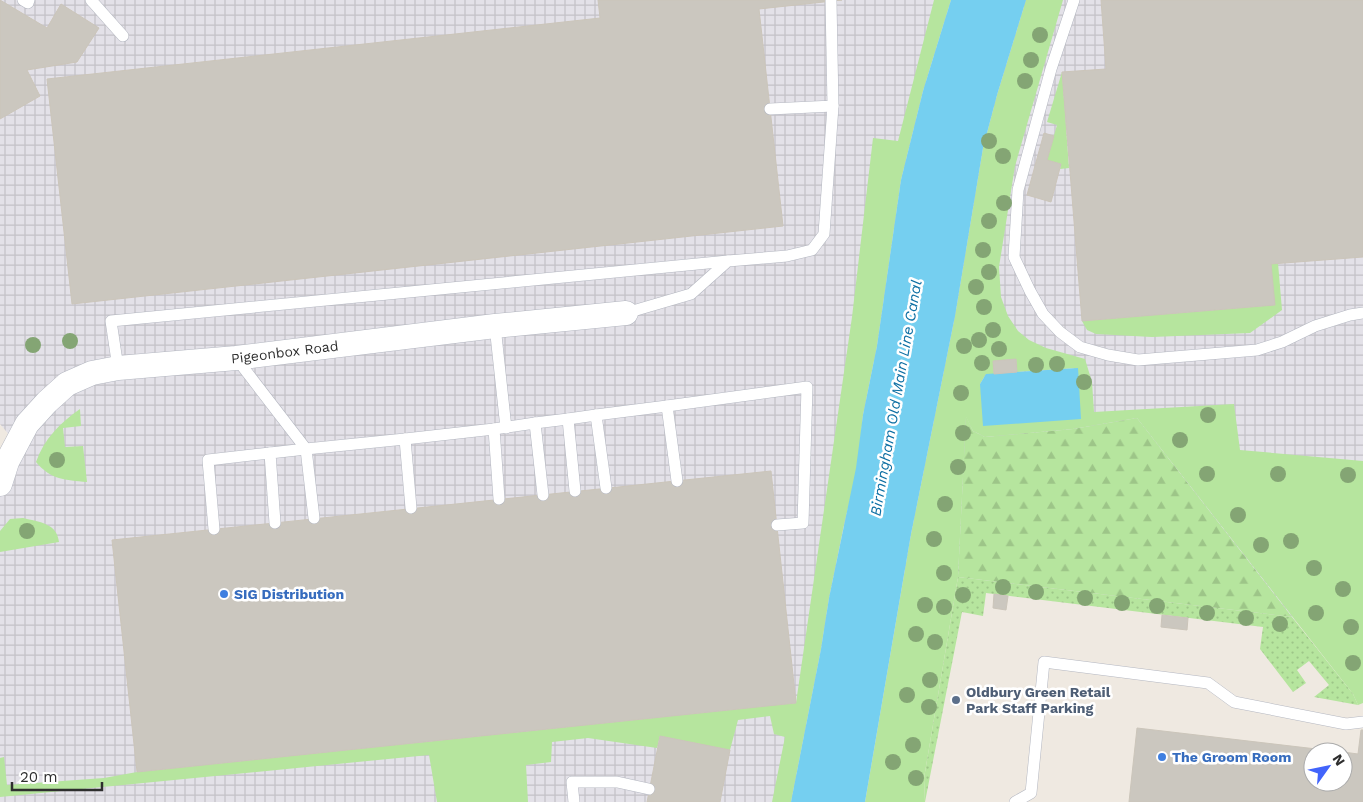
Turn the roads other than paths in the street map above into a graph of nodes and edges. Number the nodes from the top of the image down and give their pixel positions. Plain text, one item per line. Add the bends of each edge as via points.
1 (23, 0) edge
2 (29, 0) edge
3 (91, 0) edge
4 (1074, 0) edge
5 (831, 1) dead end
6 (122, 36) dead end
7 (833, 106) junction
8 (770, 109) dead end
9 (728, 262) junction
10 (626, 313) joint
11 (1363, 313) edge
12 (496, 326) junction
13 (236, 358) junction
14 (118, 368) junction
15 (667, 406) junction
16 (596, 416) junction
17 (568, 419) junction
18 (535, 424) junction
19 (500, 428) junction
20 (405, 439) junction
21 (306, 449) junction
22 (270, 453) junction
23 (677, 481) dead end
24 (0, 484) edge
25 (606, 488) dead end
26 (575, 491) dead end
27 (543, 495) dead end
28 (499, 499) dead end
29 (411, 508) dead end
30 (314, 518) dead end
31 (275, 523) dead end
32 (777, 526) dead end
33 (214, 529) dead end
34 (1363, 722) edge
35 (649, 789) dead end
36 (574, 802) edge
37 (1015, 802) edge

1 - 2 lane via 28,3
3 - 6 lane
4 - 11 lane via 1052,64 1018,190 1014,257 1043,314 1080,347 1138,360 1257,350 1315,326
5 - 7 lane
7 - 8 lane
7 - 9 lane via 824,234 812,250
9 - 10 lane via 691,294
9 - 14 lane via 111,321
10 - 12 street, Pigeonbox Road
12 - 13 street, Pigeonbox Road
12 - 19 lane
13 - 14 street, Pigeonbox Road
13 - 21 lane
14 - 24 street, Pigeonbox Road via 92,373 68,384 47,402 27,424 16,443
15 - 16 lane
15 - 23 lane
15 - 32 lane via 807,387 803,523
16 - 17 lane
16 - 25 lane
17 - 18 lane
17 - 26 lane
18 - 19 lane
18 - 27 lane
19 - 20 lane
19 - 28 lane
20 - 21 lane
20 - 29 lane
21 - 22 lane
21 - 30 lane
22 - 31 lane
22 - 33 lane via 208,460
34 - 37 lane via 1346,724 1234,702 1208,683 1044,662 1031,793
35 - 36 lane via 617,782 572,782

